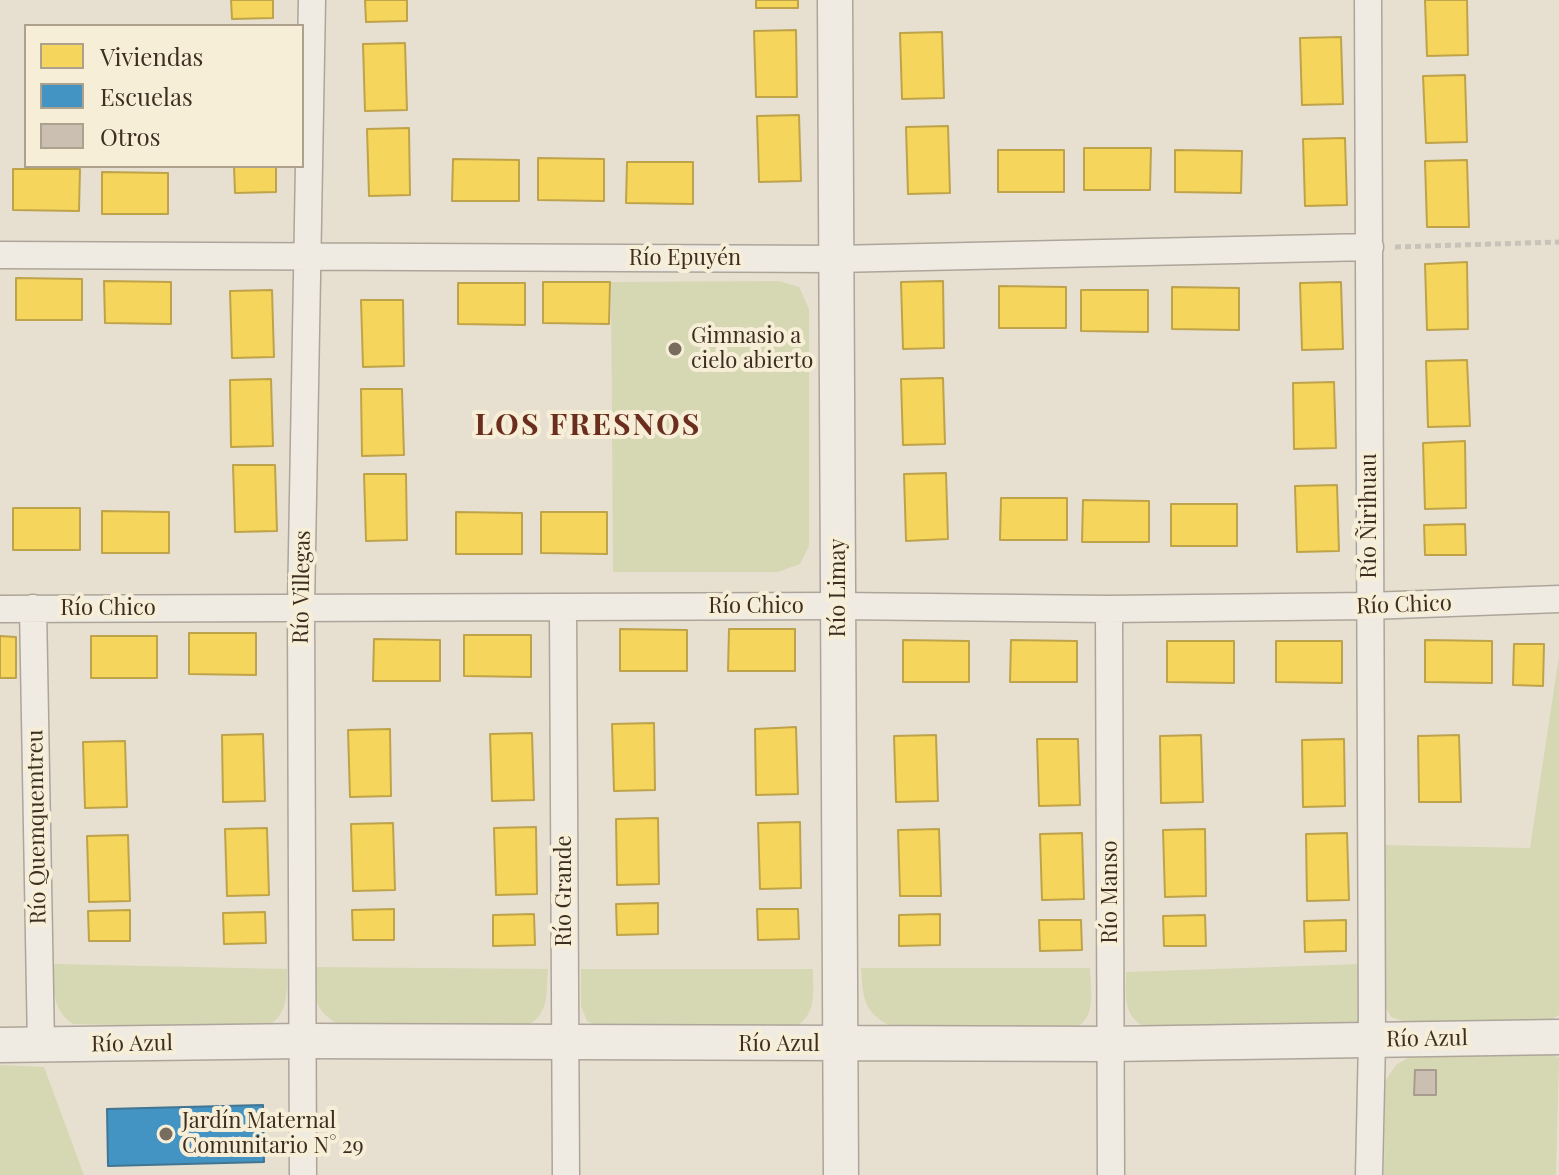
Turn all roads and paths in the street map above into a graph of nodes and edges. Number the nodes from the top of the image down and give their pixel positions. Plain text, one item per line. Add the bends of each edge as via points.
1 (312, 0) edge
2 (835, 0) edge
3 (1368, 0) edge
4 (1559, 242) edge
5 (1370, 247) junction
6 (0, 255) edge
7 (310, 255) junction
8 (835, 259) junction
9 (1559, 599) edge
10 (838, 606) junction
11 (1369, 606) junction
12 (301, 607) junction
13 (33, 608) junction
14 (563, 608) junction
15 (0, 609) edge
16 (1109, 609) junction
17 (1559, 1037) edge
18 (1372, 1040) junction
19 (303, 1041) junction
20 (842, 1043) junction
21 (1110, 1044) junction
22 (0, 1045) edge
23 (565, 1045) junction
24 (41, 1046) junction
25 (303, 1175) edge
26 (566, 1175) edge
27 (841, 1175) edge
28 (1111, 1175) edge
29 (1369, 1175) edge

1 - 7 street, Río Villegas
2 - 8 street, Río Limay
3 - 5 street, Río Ñirihuau
4 - 5 path
5 - 8 street, Río Epuyén
5 - 11 street, Río Ñirihuau
6 - 7 street, Río Epuyén
7 - 8 street, Río Epuyén
7 - 12 street, Río Villegas
8 - 10 street, Río Limay
9 - 11 street, Río Chico
10 - 14 street, Río Chico
10 - 16 street, Río Chico
10 - 20 street, Río Limay
11 - 16 street, Río Chico
11 - 18 street, Río Ñirihuau
12 - 13 street, Río Chico
12 - 14 street, Río Chico
12 - 19 street, Río Villegas
13 - 15 street, Río Chico
13 - 24 street, Río Quemquemtreu
14 - 23 street, Río Grande
16 - 21 street, Río Manso
17 - 18 street, Río Azul
18 - 21 street, Río Azul
18 - 29 street, Río Ñirihuau
19 - 23 street, Río Azul
19 - 24 street, Río Azul
19 - 25 street, Río Villegas
20 - 21 street, Río Azul
20 - 23 street, Río Azul
20 - 27 street, Río Limay
21 - 28 street, Río Manso
22 - 24 street, Río Azul
23 - 26 street, Río Grande

